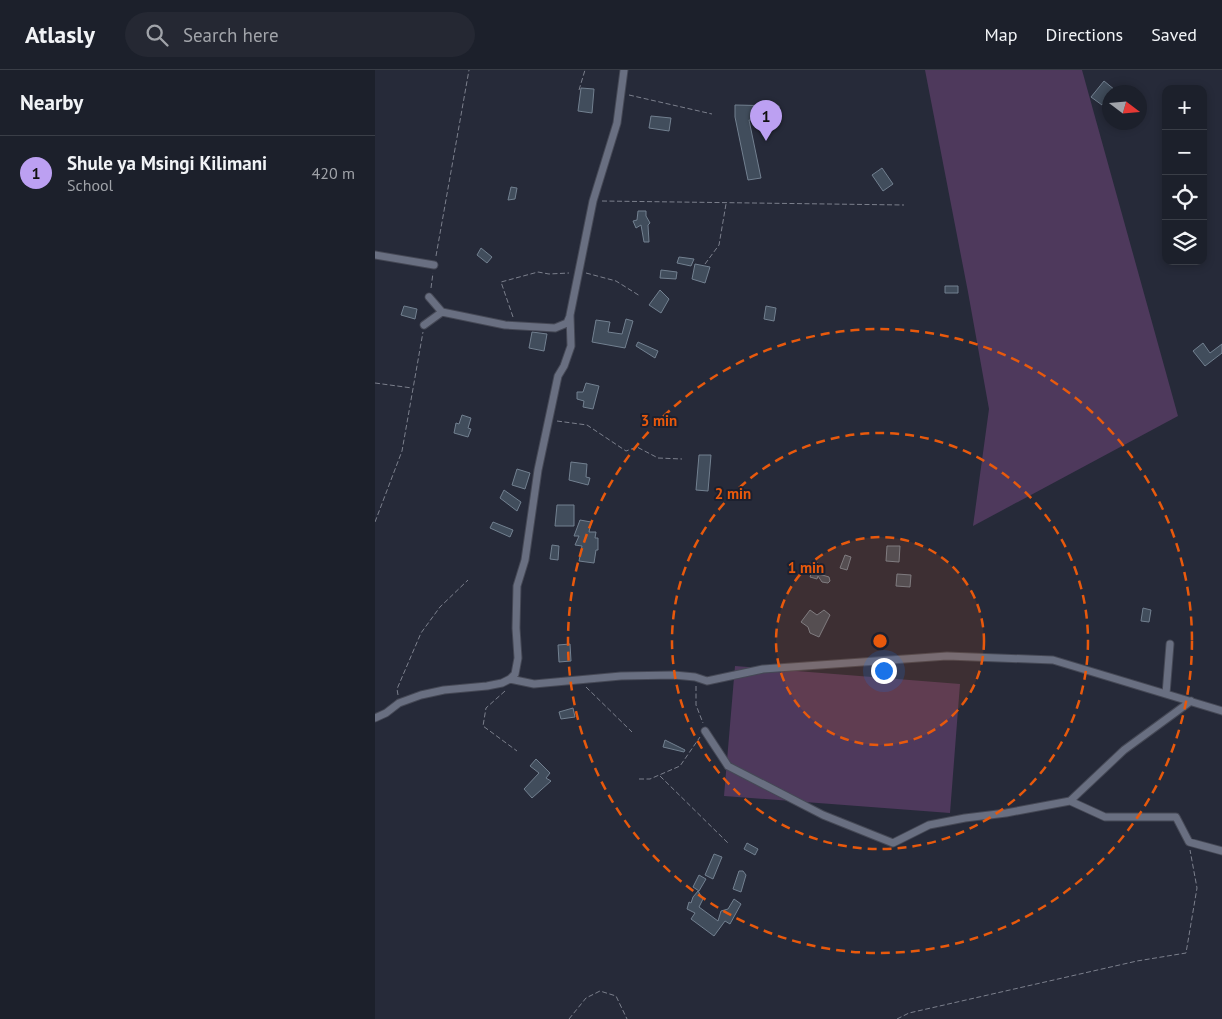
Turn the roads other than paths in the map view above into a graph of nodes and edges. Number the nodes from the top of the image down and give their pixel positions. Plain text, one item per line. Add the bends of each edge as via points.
1 (624, 70) edge
2 (375, 255) edge
3 (435, 265) dead end
4 (429, 297) dead end
5 (442, 312) junction
6 (570, 315) junction
7 (424, 325) dead end
8 (1170, 644) dead end
9 (510, 679) junction
10 (1166, 694) junction
11 (1191, 701) junction
12 (1222, 711) edge
13 (375, 718) edge
14 (705, 731) road end
15 (1070, 801) junction
16 (1222, 851) edge

1 - 6 street via 613,142 593,201
2 - 3 street
4 - 5 street
5 - 6 street via 515,326 555,328 567,323
5 - 7 street
6 - 9 street via 571,346 558,376 538,470 525,560 517,586 518,666
8 - 10 street
9 - 10 street via 534,684 630,676 674,676 707,681 763,670 947,656 1053,660
9 - 13 street via 487,686 421,695 399,703
10 - 11 street
11 - 12 street
11 - 15 street via 1124,750
14 - 15 street via 728,766 823,815 893,843 929,825
15 - 16 street via 1105,817 1176,817 1189,842

